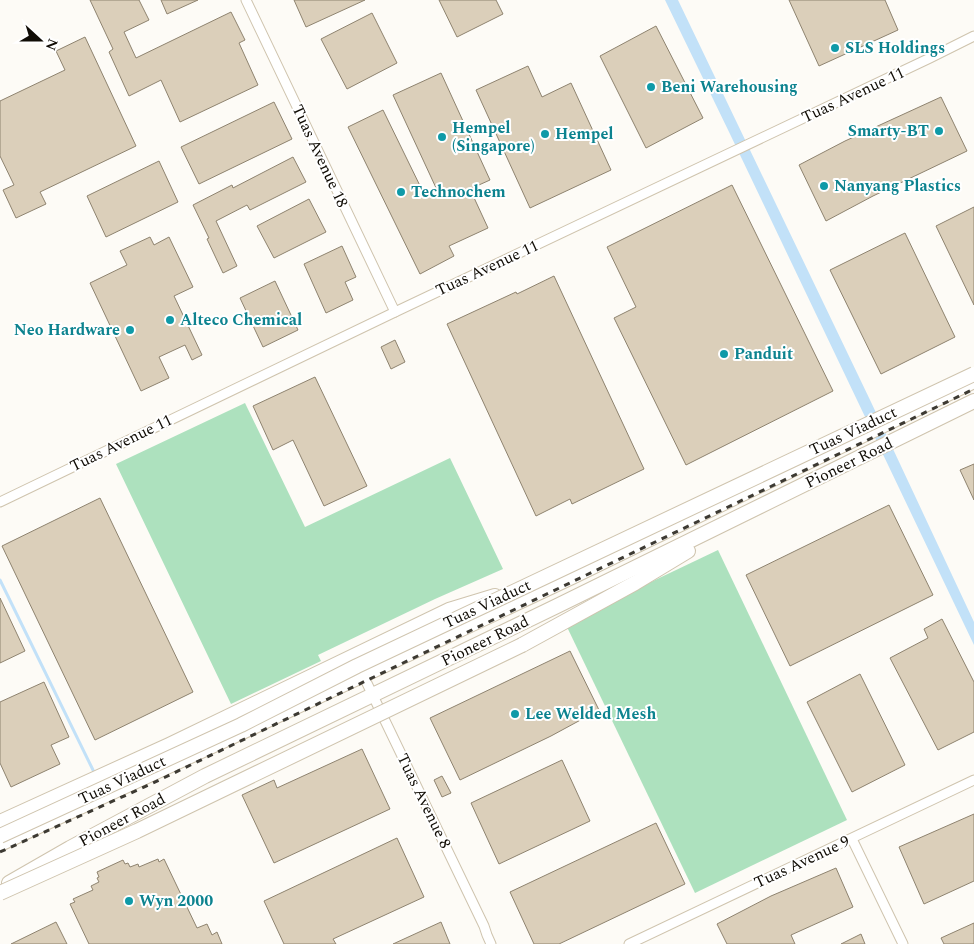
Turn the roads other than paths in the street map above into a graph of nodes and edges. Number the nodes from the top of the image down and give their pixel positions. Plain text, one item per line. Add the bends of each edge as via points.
1 (246, 0) edge
2 (974, 36) edge
3 (395, 312) junction
4 (974, 374) edge
5 (974, 381) edge
6 (974, 401) edge
7 (974, 406) edge
8 (0, 502) edge
9 (572, 577) junction
10 (363, 675) junction
11 (373, 695) junction
12 (974, 780) edge
13 (0, 822) edge
14 (0, 836) edge
15 (852, 839) junction
16 (0, 844) edge
17 (0, 888) edge
18 (0, 893) edge
19 (484, 926) junction
20 (491, 944) edge
21 (497, 944) edge
22 (629, 944) edge
23 (903, 944) edge

1 - 3 street, Tuas Avenue 18
2 - 3 street, Tuas Avenue 11
3 - 8 street, Tuas Avenue 11
4 - 14 main road, Tuas Viaduct, bridge via 357,666 241,725
5 - 9 main road, Pioneer Road
6 - 11 main road, Pioneer Road
7 - 18 main road, Tuas Viaduct, bridge via 716,535 522,645 137,831
9 - 10 main road, Pioneer Road
9 - 13 main road via 449,610 169,745
10 - 11 street, Tuas Avenue 8
10 - 16 main road, Pioneer Road
11 - 17 main road, Pioneer Road via 205,776
11 - 19 street, Tuas Avenue 8
12 - 15 street, Tuas Avenue 9
15 - 22 street, Tuas Avenue 9
15 - 23 street
19 - 20 street, Tuas Avenue 8
19 - 21 street, Tuas Avenue 8

